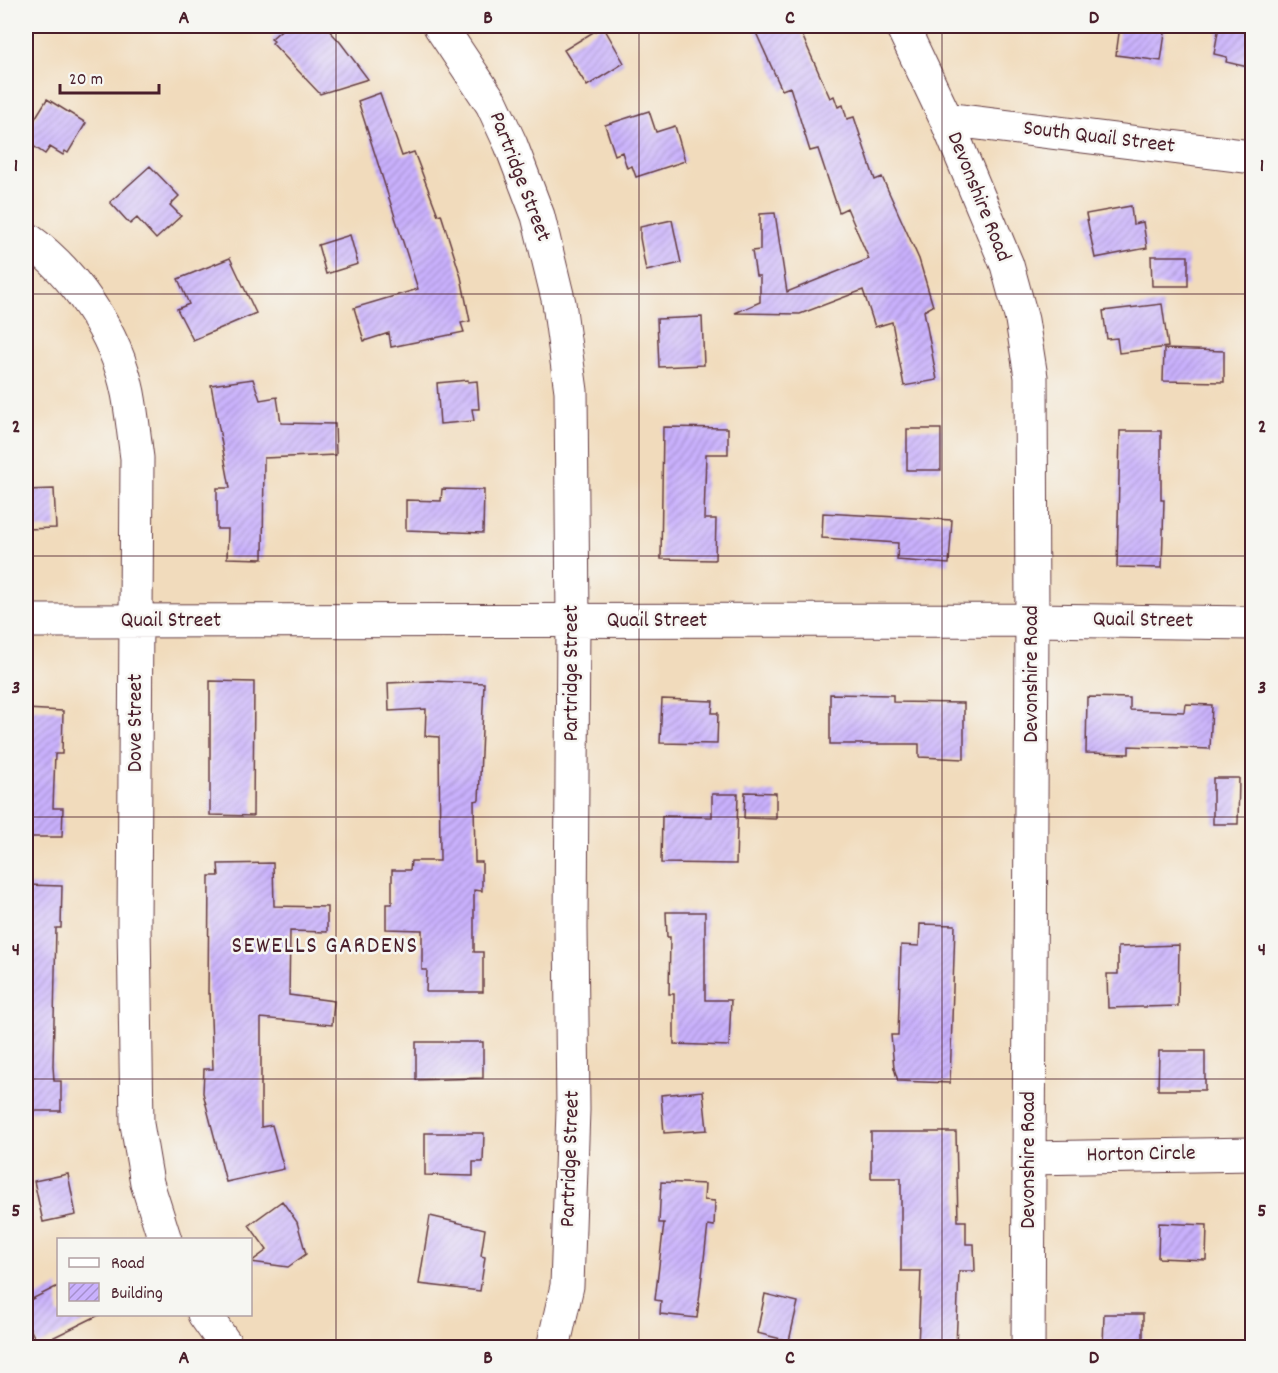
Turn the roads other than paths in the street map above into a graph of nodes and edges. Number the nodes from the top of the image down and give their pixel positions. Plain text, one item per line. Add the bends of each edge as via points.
1 (440, 26) edge
2 (902, 26) edge
3 (946, 119) junction
4 (1252, 157) edge
5 (26, 238) edge
6 (573, 620) junction
7 (1032, 620) junction
8 (26, 621) edge
9 (137, 622) junction
10 (1252, 622) edge
11 (1252, 1154) edge
12 (1029, 1158) junction
13 (165, 1238) edge
14 (205, 1316) edge
15 (228, 1347) edge
16 (553, 1347) edge
17 (1028, 1347) edge

1 - 6 street, Partridge Street via 492,104 511,145 538,216 559,303 571,392
2 - 3 street, Devonshire Road
3 - 4 street, South Quail Street
3 - 7 street, Devonshire Road via 1007,265 1022,320 1031,377
5 - 9 street, Dove Street via 43,250 88,303 116,357 128,392 137,458
6 - 7 street, Quail Street
6 - 9 street, Quail Street
6 - 16 street, Partridge Street via 573,1110 567,1286
7 - 10 street, Quail Street
7 - 12 street, Devonshire Road
8 - 9 street, Quail Street
9 - 13 street, Dove Street via 137,1124 147,1183
11 - 12 street, Horton Circle
12 - 17 street, Devonshire Road
14 - 15 street

